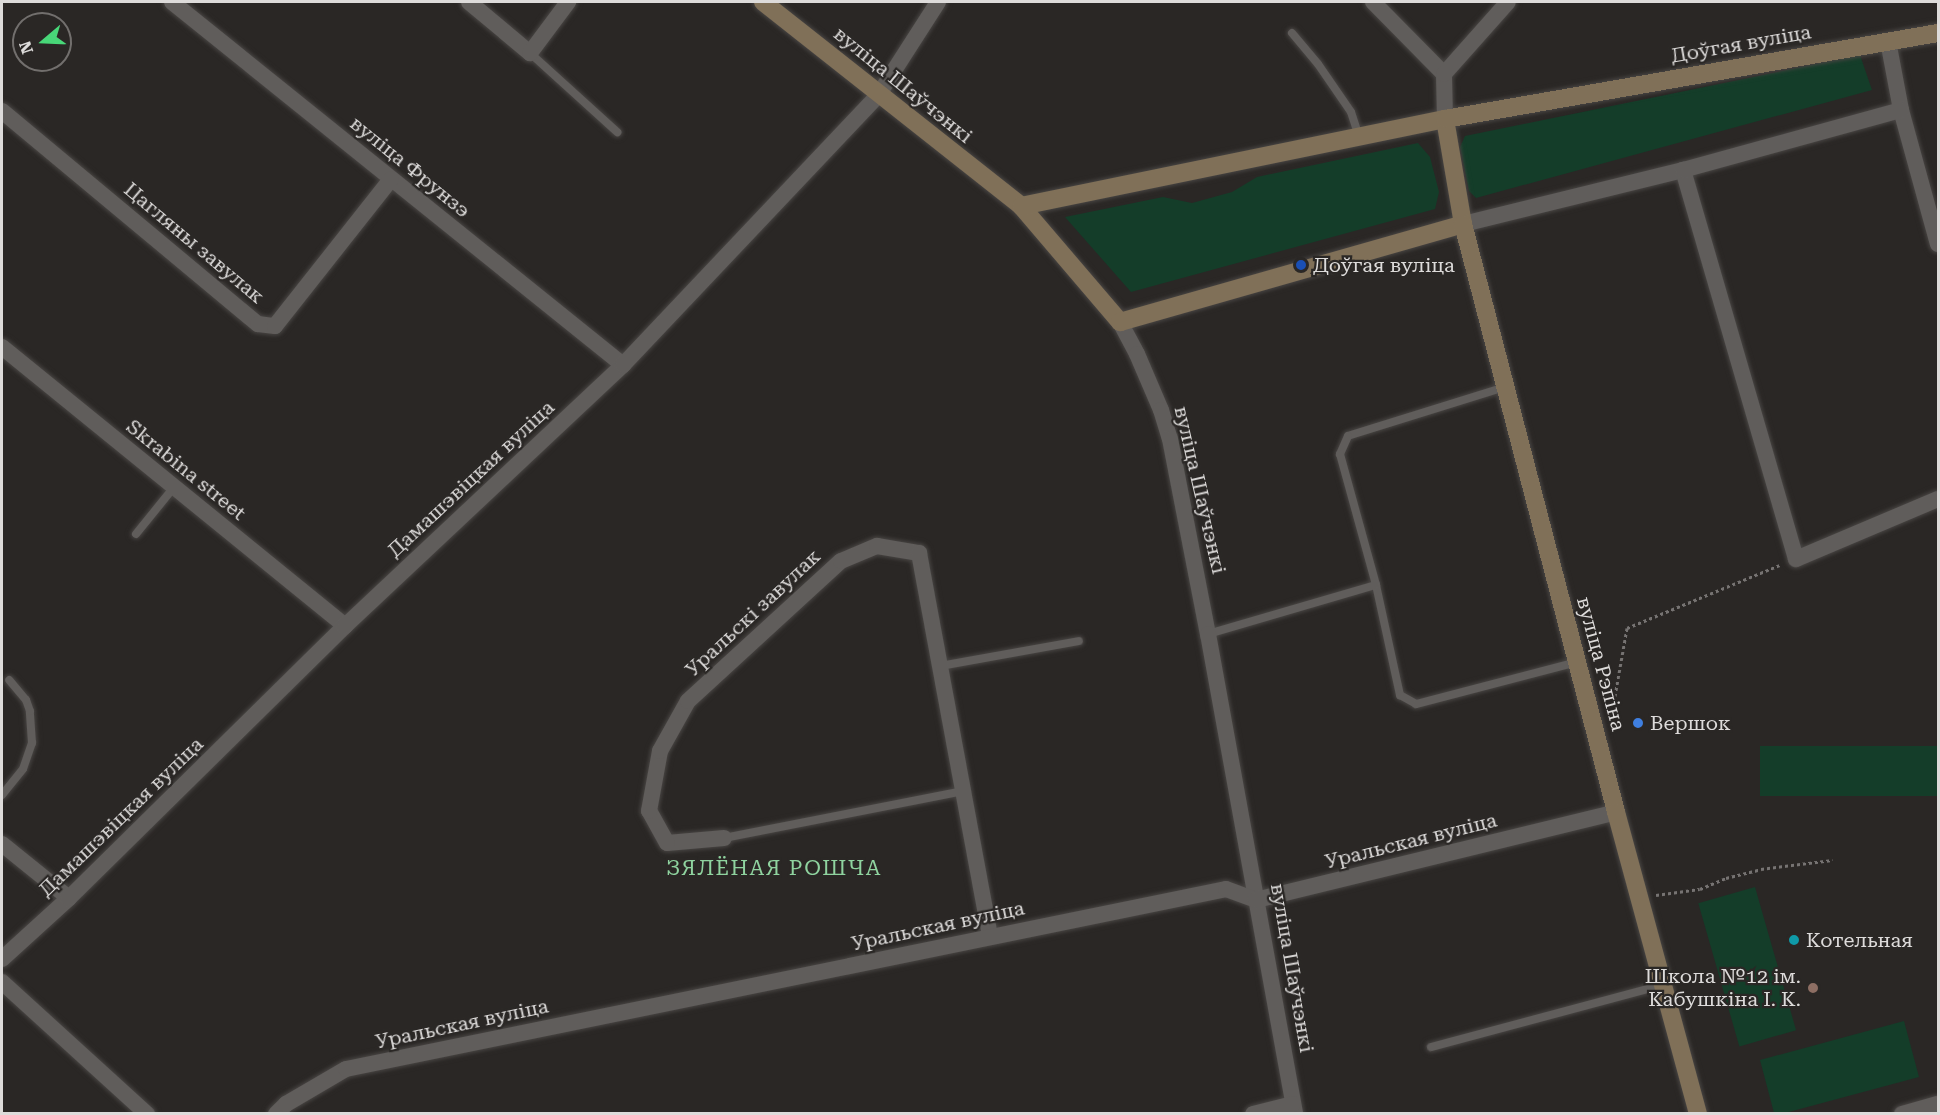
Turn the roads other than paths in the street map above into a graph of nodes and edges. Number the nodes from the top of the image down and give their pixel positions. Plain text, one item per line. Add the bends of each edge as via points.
1 (172, 2) edge
2 (469, 2) edge
3 (568, 2) edge
4 (763, 2) edge
5 (938, 2) edge
6 (1373, 2) edge
7 (1508, 2) edge
8 (1292, 33) dead end
9 (1938, 33) edge
10 (1888, 41) junction
11 (530, 53) junction
12 (1444, 74) junction
13 (879, 94) junction
14 (1901, 110) junction
15 (2, 111) edge
16 (1445, 119) junction
17 (617, 132) dead end
18 (1359, 137) junction
19 (1683, 170) junction
20 (391, 179) junction
21 (1021, 206) junction
22 (1463, 225) junction
23 (1938, 244) edge
24 (1120, 322) junction
25 (2, 347) edge
26 (623, 365) junction
27 (1505, 387) junction
28 (174, 487) junction
29 (1938, 499) edge
30 (136, 534) dead end
31 (1376, 585) junction
32 (345, 626) junction
33 (1208, 634) junction
34 (1079, 641) dead end
35 (1577, 662) junction
36 (940, 666) junction
37 (9, 680) dead end
38 (963, 791) junction
39 (2, 795) edge
40 (1616, 812) junction
41 (724, 838) joint
42 (2, 844) edge
43 (69, 898) junction
44 (1256, 900) junction
45 (990, 936) junction
46 (2, 959) edge
47 (2, 982) edge
48 (1663, 985) junction
49 (1431, 1047) dead end
50 (1936, 1108) edge
51 (1294, 1109) edge
52 (147, 1113) edge
53 (276, 1113) edge
54 (1253, 1113) edge
55 (1698, 1113) edge
56 (1902, 1113) edge

1 - 20 street, вуліца Фрунзэ
2 - 11 street
3 - 11 street
4 - 13 street, вуліца Шаўчэнкі
5 - 13 street, Дамашэвіцкая вуліца
6 - 12 street
7 - 12 street
8 - 18 lane via 1351,112
9 - 10 street, Доўгая вуліца
10 - 14 street
10 - 16 street, Доўгая вуліца
11 - 17 lane
12 - 16 street
13 - 21 street, вуліца Шаўчэнкі
13 - 26 street, Дамашэвіцкая вуліца
14 - 19 street
14 - 23 street
15 - 20 street, Цагляны завулак via 258,324 275,326
16 - 18 street, Доўгая вуліца
16 - 22 street
18 - 21 street, Доўгая вуліца
19 - 22 street
19 - 29 street via 1796,559
20 - 26 street, вуліца Фрунзэ
21 - 24 street, вуліца Шаўчэнкі
22 - 24 street
22 - 27 street, вуліца Рэпіна
24 - 33 street, вуліца Шаўчэнкі via 1161,410 1170,439
25 - 28 street, Skrabina street
26 - 32 street, Дамашэвіцкая вуліца
27 - 31 lane via 1348,436 1340,454
27 - 35 street, вуліца Рэпіна
28 - 30 lane
28 - 32 street, Skrabina street
31 - 33 lane
31 - 35 lane via 1400,695 1416,704
32 - 43 street, Дамашэвіцкая вуліца
33 - 44 street, вуліца Шаўчэнкі
34 - 36 lane
35 - 40 street, вуліца Рэпіна
36 - 38 street, Уральскі завулак
36 - 41 street, Уральскі завулак via 919,552 877,546 841,561 688,701 660,752 649,811 667,843
37 - 39 lane via 26,700 32,743 23,769
38 - 41 lane
38 - 45 street, Уральскі завулак
40 - 44 street, Уральская вуліца
40 - 48 street, вуліца Рэпіна
42 - 43 street
43 - 46 street, Дамашэвіцкая вуліца
44 - 45 street, Уральская вуліца via 1226,889
44 - 51 street, вуліца Шаўчэнкі
45 - 53 street, Уральская вуліца via 346,1069
47 - 52 street
48 - 49 lane
48 - 55 street, вуліца Рэпіна
50 - 56 street
51 - 54 street

